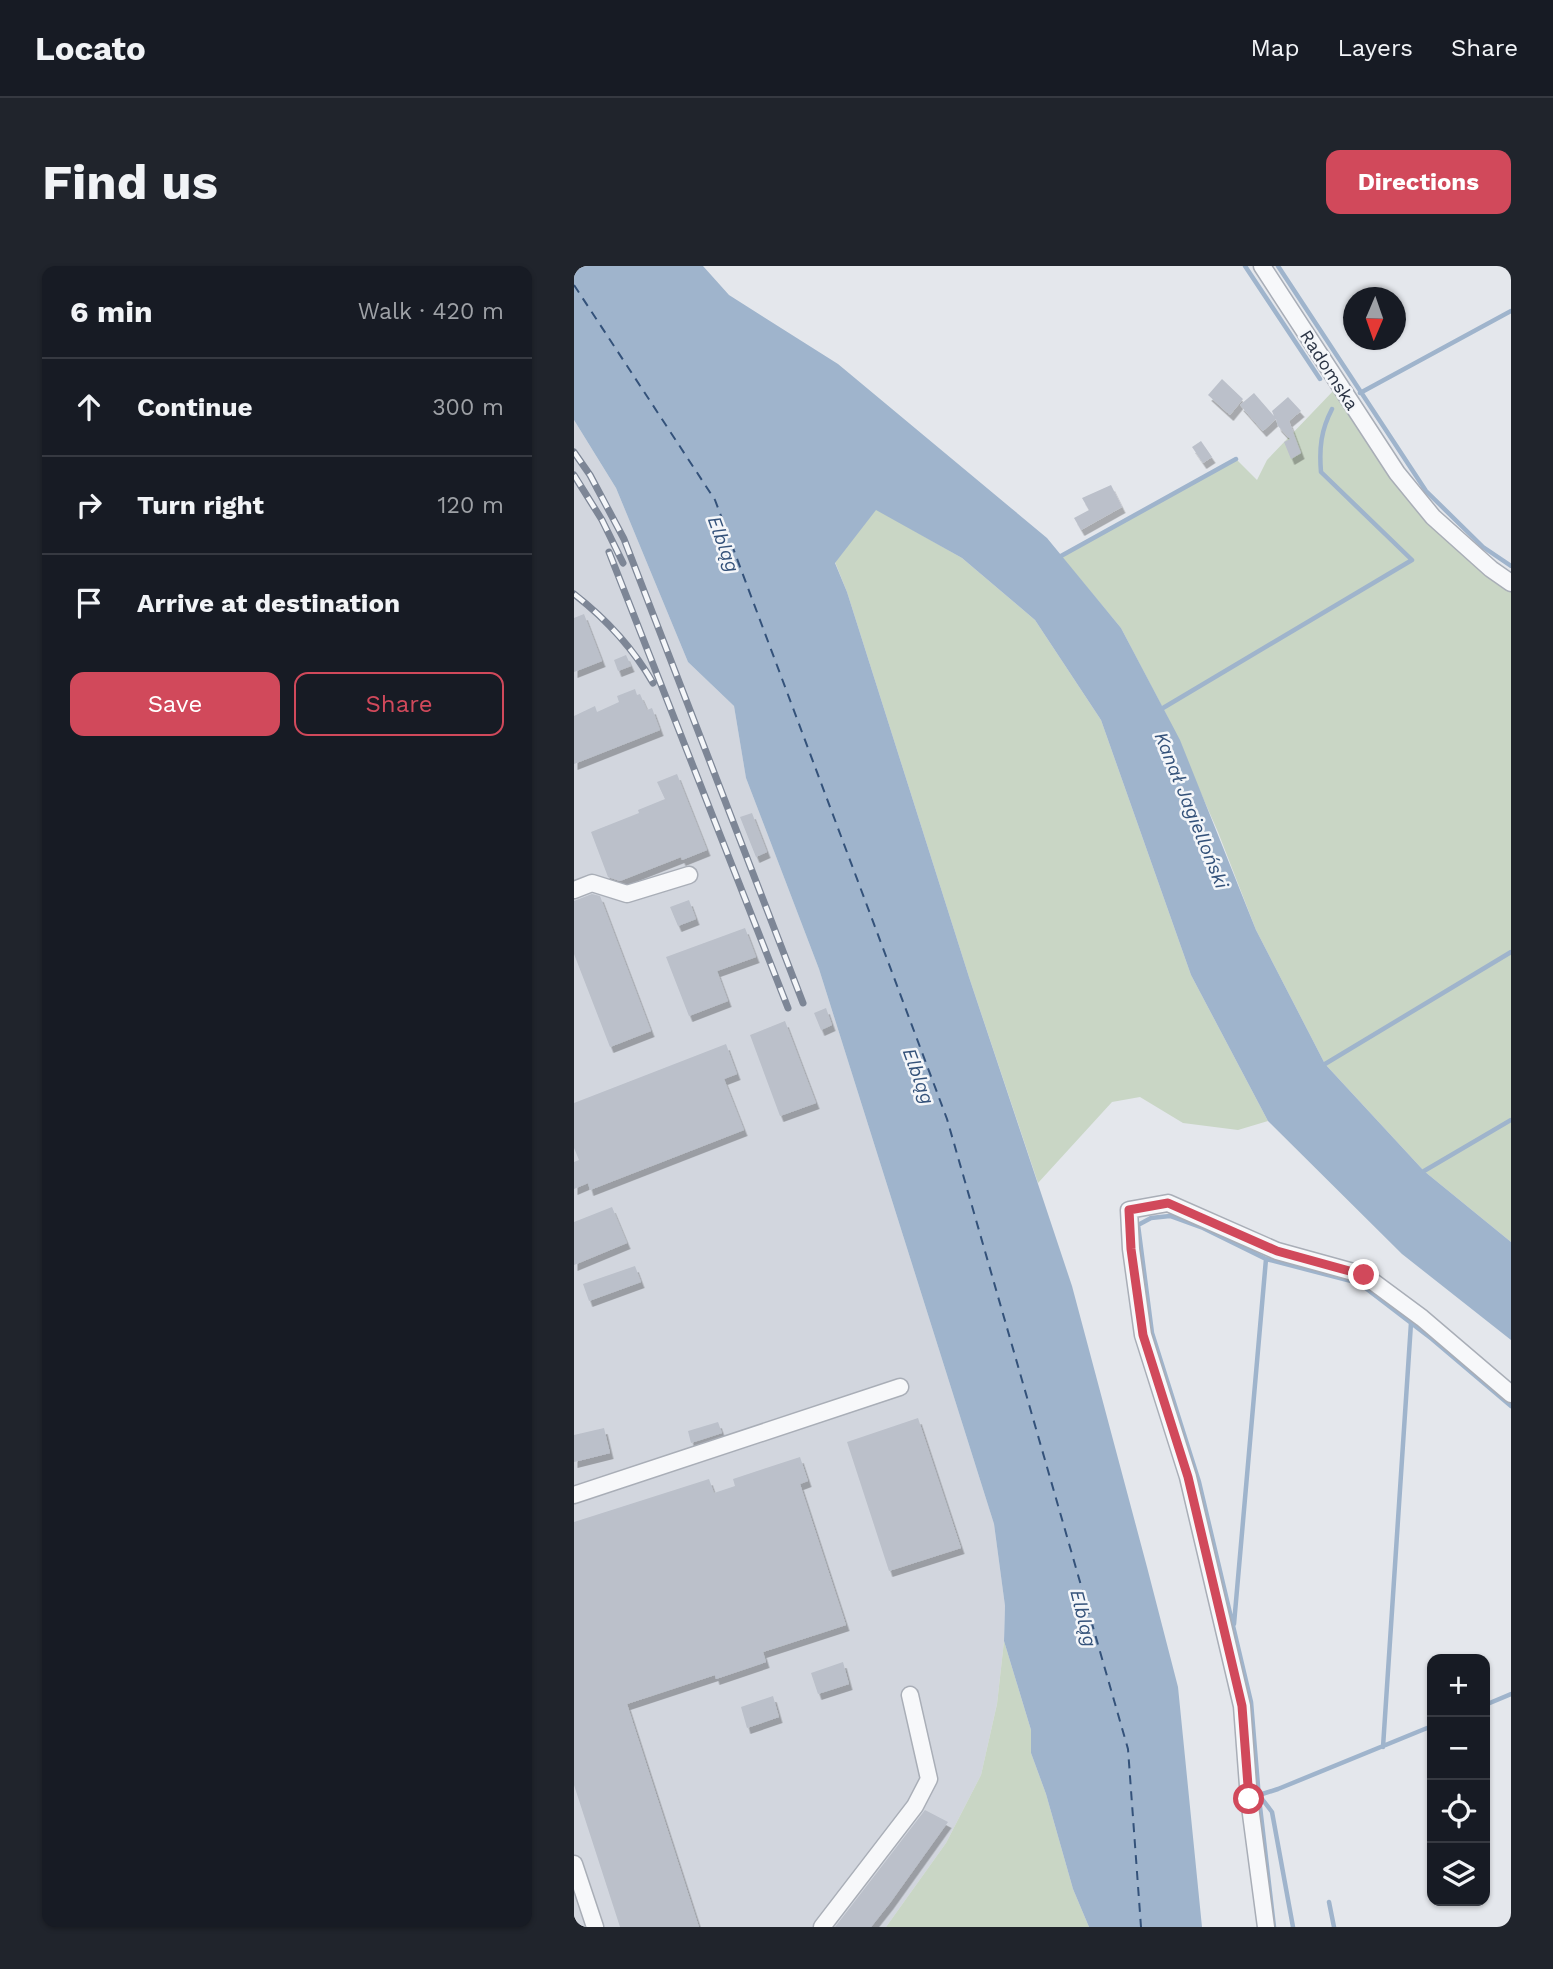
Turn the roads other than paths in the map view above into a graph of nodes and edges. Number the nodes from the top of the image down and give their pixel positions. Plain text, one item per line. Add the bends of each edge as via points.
1 (1262, 266) edge
2 (1511, 583) edge
3 (689, 875) dead end
4 (574, 890) edge
5 (901, 1387) dead end
6 (1511, 1394) edge
7 (574, 1495) edge
8 (910, 1695) dead end
9 (574, 1864) edge
10 (595, 1927) edge
11 (822, 1927) edge
12 (1266, 1927) edge

1 - 2 street, Radomska via 1397,474 1433,517
3 - 4 street via 627,894 592,883
5 - 7 street
6 - 12 street via 1364,1275 1277,1251 1168,1203 1129,1210 1143,1335 1188,1477 1242,1706
8 - 11 street via 929,1779 915,1806
9 - 10 street

